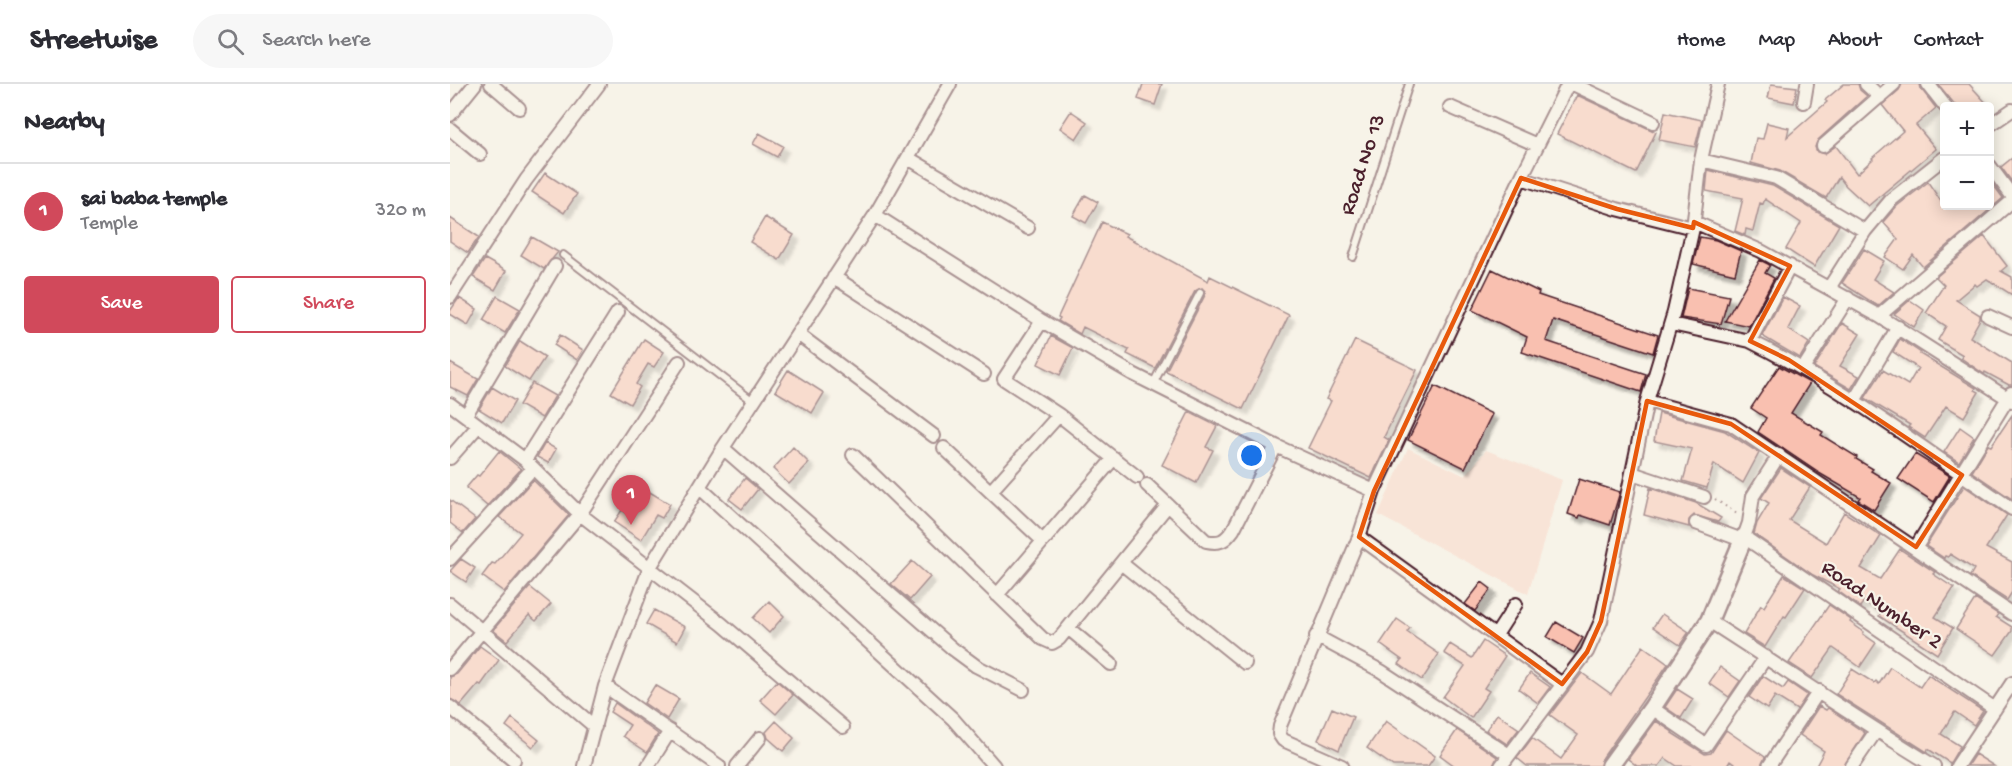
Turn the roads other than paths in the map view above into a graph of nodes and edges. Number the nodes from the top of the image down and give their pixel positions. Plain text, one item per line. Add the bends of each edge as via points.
1 (475, 84) edge
2 (491, 84) edge
3 (599, 84) edge
4 (950, 84) edge
5 (1409, 84) edge
6 (1570, 84) edge
7 (1718, 84) edge
8 (1807, 84) edge
9 (1866, 84) edge
10 (1894, 84) edge
11 (1928, 84) edge
12 (1880, 97) junction
13 (1804, 102) dead end
14 (1942, 102) edge
15 (1450, 107) dead end
16 (519, 108) dead end
17 (2012, 110) edge
18 (450, 115) edge
19 (1653, 122) dead end
20 (1994, 122) edge
21 (450, 129) edge
22 (1537, 145) junction
23 (1823, 146) dead end
24 (480, 154) dead end
25 (908, 158) junction
26 (1701, 160) junction
27 (1940, 161) edge
28 (1994, 173) edge
29 (1521, 178) junction
30 (2012, 196) edge
31 (2012, 201) edge
32 (875, 215) junction
33 (1694, 225) junction
34 (1028, 228) dead end
35 (1865, 231) junction
36 (563, 255) dead end
37 (1353, 257) dead end
38 (555, 266) dead end
39 (1790, 266) junction
40 (834, 277) junction
41 (1829, 288) junction
42 (1200, 293) dead end
43 (450, 297) edge
44 (1848, 298) junction
45 (618, 312) dead end
46 (1879, 316) junction
47 (1988, 316) dead end
48 (1042, 321) junction
49 (1671, 324) junction
50 (1898, 327) junction
51 (2012, 327) edge
52 (798, 334) junction
53 (1750, 341) junction
54 (679, 362) dead end
55 (1803, 369) junction
56 (984, 374) dead end
57 (1153, 384) junction
58 (2011, 398) edge
59 (753, 401) junction
60 (1647, 401) junction
61 (1854, 401) junction
62 (450, 404) edge
63 (466, 415) junction
64 (1059, 415) junction
65 (478, 426) junction
66 (934, 436) dead end
67 (1276, 446) junction
68 (723, 448) junction
69 (944, 448) dead end
70 (853, 455) dead end
71 (1779, 455) junction
72 (450, 458) edge
73 (1114, 458) junction
74 (529, 464) junction
75 (1632, 473) junction
76 (1962, 475) junction
77 (1137, 477) dead end
78 (1147, 485) dead end
79 (699, 487) junction
80 (991, 491) junction
81 (1374, 491) junction
82 (1704, 497) road end
83 (1168, 505) junction
84 (2012, 508) edge
85 (580, 514) junction
86 (1696, 523) dead end
87 (1745, 533) junction
88 (1359, 537) junction
89 (1043, 541) junction
90 (1916, 547) junction
91 (450, 560) edge
92 (1120, 563) junction
93 (650, 567) junction
94 (997, 594) junction
95 (450, 604) edge
96 (1516, 604) dead end
97 (2012, 614) edge
98 (1709, 621) junction
99 (1068, 628) junction
100 (482, 632) junction
101 (1496, 635) junction
102 (1316, 636) junction
103 (1766, 657) junction
104 (1245, 663) dead end
105 (1111, 664) dead end
106 (450, 669) edge
107 (2012, 683) edge
108 (1562, 684) junction
109 (605, 686) junction
110 (1023, 690) dead end
111 (1819, 691) junction
112 (450, 706) edge
113 (1652, 708) junction
114 (1995, 709) junction
115 (595, 727) junction
116 (843, 727) dead end
117 (670, 731) junction
118 (1876, 731) junction
119 (760, 738) dead end
120 (1509, 755) junction
121 (514, 760) dead end
122 (584, 766) edge
123 (648, 766) edge
124 (720, 766) edge
125 (737, 766) edge
126 (994, 766) edge
127 (1342, 766) edge
128 (1501, 766) edge
129 (1611, 766) edge
130 (1769, 766) edge
131 (1852, 766) edge
132 (1934, 766) edge
133 (1957, 766) edge

1 - 18 street
2 - 16 street
3 - 43 street via 526,180
4 - 25 street
5 - 37 lane, Road No 13
6 - 19 street
6 - 22 street
7 - 26 street
8 - 13 street
9 - 12 street
10 - 12 street
11 - 14 street
12 - 23 street
15 - 22 street
17 - 20 street
21 - 24 street
22 - 29 street
25 - 32 street
25 - 34 street
26 - 33 street
26 - 35 street via 1776,178
27 - 35 street via 1891,200
28 - 30 street
29 - 33 street via 1617,209
29 - 81 street
31 - 46 street
32 - 40 street
32 - 48 street
33 - 39 street
33 - 49 street
35 - 41 street
36 - 59 lane
38 - 63 street
39 - 41 street
39 - 53 street
40 - 52 street
40 - 56 street
41 - 44 street
42 - 57 lane
44 - 46 street
44 - 55 street
45 - 74 street
46 - 50 street
47 - 51 street
48 - 57 street
48 - 64 street via 1004,379
49 - 53 street
49 - 60 street
50 - 58 street
50 - 61 street
52 - 59 street
52 - 66 street
53 - 55 street
54 - 85 street
55 - 61 street
57 - 67 street
58 - 76 street
59 - 68 street
60 - 71 street via 1731,424
60 - 75 street
61 - 76 street
62 - 63 street
63 - 65 street
64 - 73 street
64 - 80 street
65 - 72 street
65 - 74 street
67 - 81 street
67 - 83 street via 1225,540 1217,544 1206,541
68 - 79 street
68 - 110 street via 954,649 976,666
69 - 80 street
70 - 94 street
71 - 87 street via 1753,496
71 - 90 street
73 - 77 street
73 - 89 street
74 - 85 street
74 - 91 street
75 - 82 street
75 - 108 street via 1600,621 1587,652
76 - 84 street
76 - 90 street
78 - 83 street
79 - 93 street
79 - 126 street via 953,719
80 - 89 street
81 - 88 street
83 - 92 street
85 - 93 street
85 - 100 street
86 - 87 street, Road Number 2
87 - 98 street
87 - 114 street, Road Number 2
88 - 101 street
88 - 102 street
89 - 94 street
90 - 97 street
92 - 99 street
92 - 104 street
93 - 109 street
93 - 116 street
94 - 99 street via 1048,642 1055,643
95 - 100 street
96 - 101 street
98 - 103 street
98 - 113 street
99 - 105 street
100 - 106 street
100 - 115 street
101 - 108 street
102 - 120 street via 1381,671
102 - 127 street via 1279,734 1283,740
103 - 111 street
103 - 113 street via 1706,745
107 - 114 street
108 - 120 street
109 - 115 street
109 - 117 street
111 - 118 street
111 - 130 street
112 - 121 street
113 - 129 street
114 - 133 street
115 - 122 street
117 - 123 street
117 - 124 street
118 - 131 street
118 - 132 street
119 - 125 street
120 - 128 street

